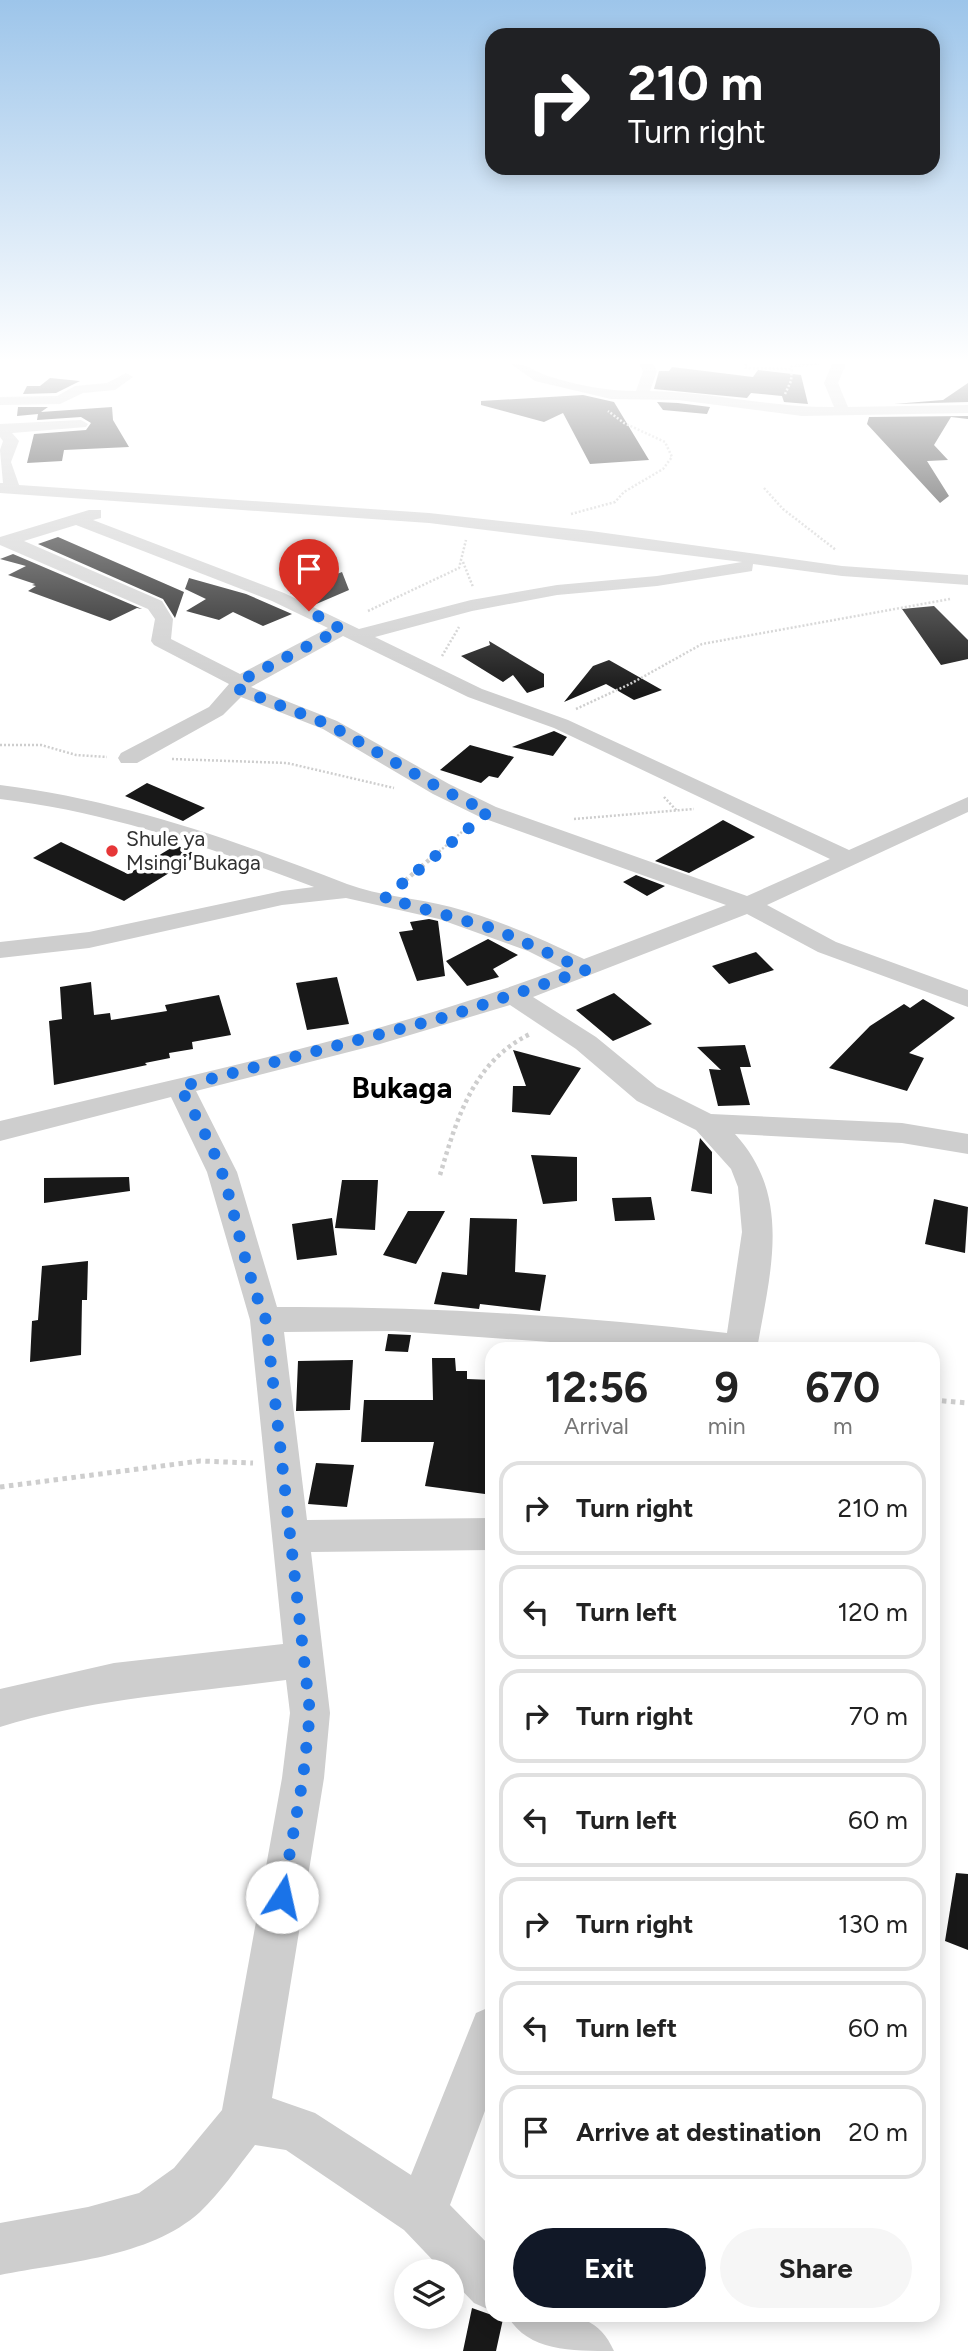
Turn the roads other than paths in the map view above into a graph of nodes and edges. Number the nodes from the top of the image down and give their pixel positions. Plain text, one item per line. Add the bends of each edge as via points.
1 (7, 488) edge
2 (135, 499) junction
3 (74, 522) junction
4 (0, 524) edge
5 (6, 541) edge
6 (784, 563) junction
7 (968, 580) edge
8 (349, 633) junction
9 (238, 685) junction
10 (129, 758) road end
11 (0, 792) edge
12 (968, 804) edge
13 (850, 859) junction
14 (346, 891) junction
15 (748, 905) junction
16 (0, 950) edge
17 (586, 970) junction
18 (513, 996) junction
19 (968, 999) edge
20 (180, 1087) junction
21 (706, 1123) junction
22 (0, 1131) edge
23 (968, 1144) edge
24 (266, 1320) junction
25 (696, 1342) edge
26 (742, 1342) edge
27 (485, 1534) edge
28 (290, 1536) junction
29 (306, 1659) junction
30 (0, 1708) edge
31 (485, 2047) edge
32 (244, 2121) junction
33 (422, 2211) junction
34 (0, 2249) edge
35 (485, 2278) edge
36 (544, 2322) edge
37 (587, 2351) edge

1 - 2 street
2 - 3 street
2 - 6 street via 474,523
3 - 4 street
3 - 5 street
3 - 8 street via 278,597
5 - 9 street via 155,604 164,619 161,641
6 - 7 street
6 - 8 street via 656,581 571,587
8 - 9 street
8 - 13 street via 475,693 561,724
9 - 10 street via 228,702
9 - 15 street via 330,725 488,812
11 - 14 street via 125,814
12 - 13 street
13 - 15 street
14 - 16 street via 282,898 89,940
14 - 17 street via 495,929
15 - 17 street
15 - 19 street via 827,947
17 - 18 street
18 - 20 street
18 - 21 street via 558,1024 647,1094
20 - 22 street
20 - 24 street via 226,1184 248,1278
21 - 23 street via 879,1131
21 - 26 street via 747,1170 758,1201
24 - 25 street via 394,1319
24 - 28 street
27 - 28 street
28 - 29 street
29 - 30 street via 244,1669 132,1677
29 - 32 street via 310,1713 303,1778
31 - 33 street
32 - 33 street via 269,2121 298,2130
32 - 34 street via 198,2179 169,2205 134,2221
33 - 35 street
36 - 37 street

